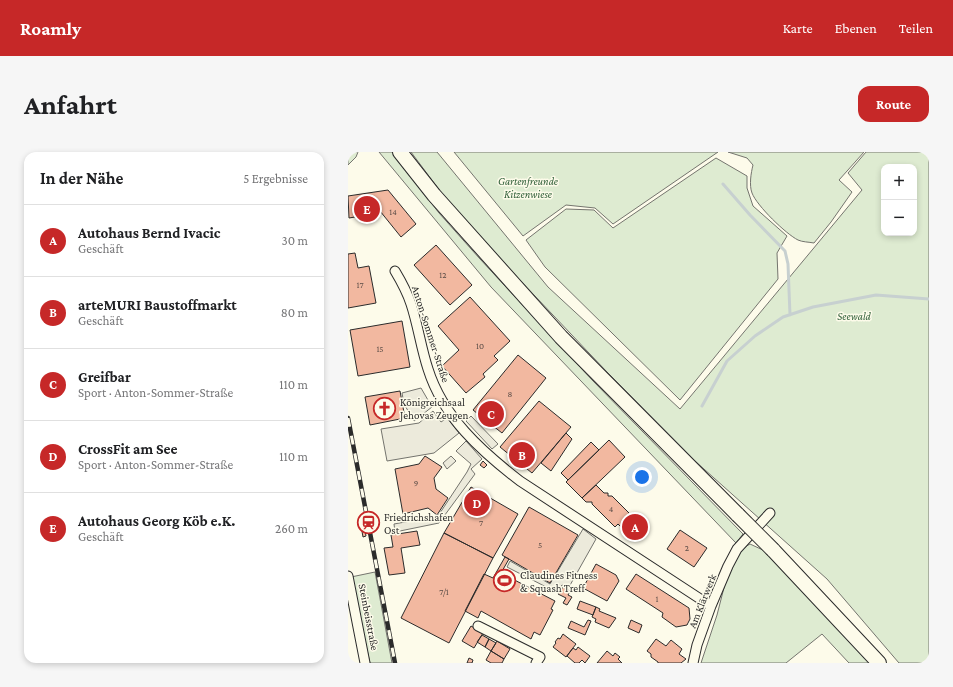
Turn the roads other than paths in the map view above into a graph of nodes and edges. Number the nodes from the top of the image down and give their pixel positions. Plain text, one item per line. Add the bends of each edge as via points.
1 (400, 152) edge
2 (395, 271) dead end
3 (770, 513) dead end
4 (348, 576) edge
5 (711, 606) junction
6 (478, 626) dead end
7 (366, 663) edge
8 (536, 663) edge
9 (693, 663) edge
10 (879, 663) edge

1 - 10 main road, bridge via 434,195 561,337 774,550
2 - 5 street, Anton-Sommer-Straße via 411,303 433,383 447,409 466,434 520,481
3 - 5 street, Am Klärwerk via 737,549
4 - 7 street, Steinbeisstraße
5 - 9 street, Am Klärwerk
6 - 8 street via 540,657

